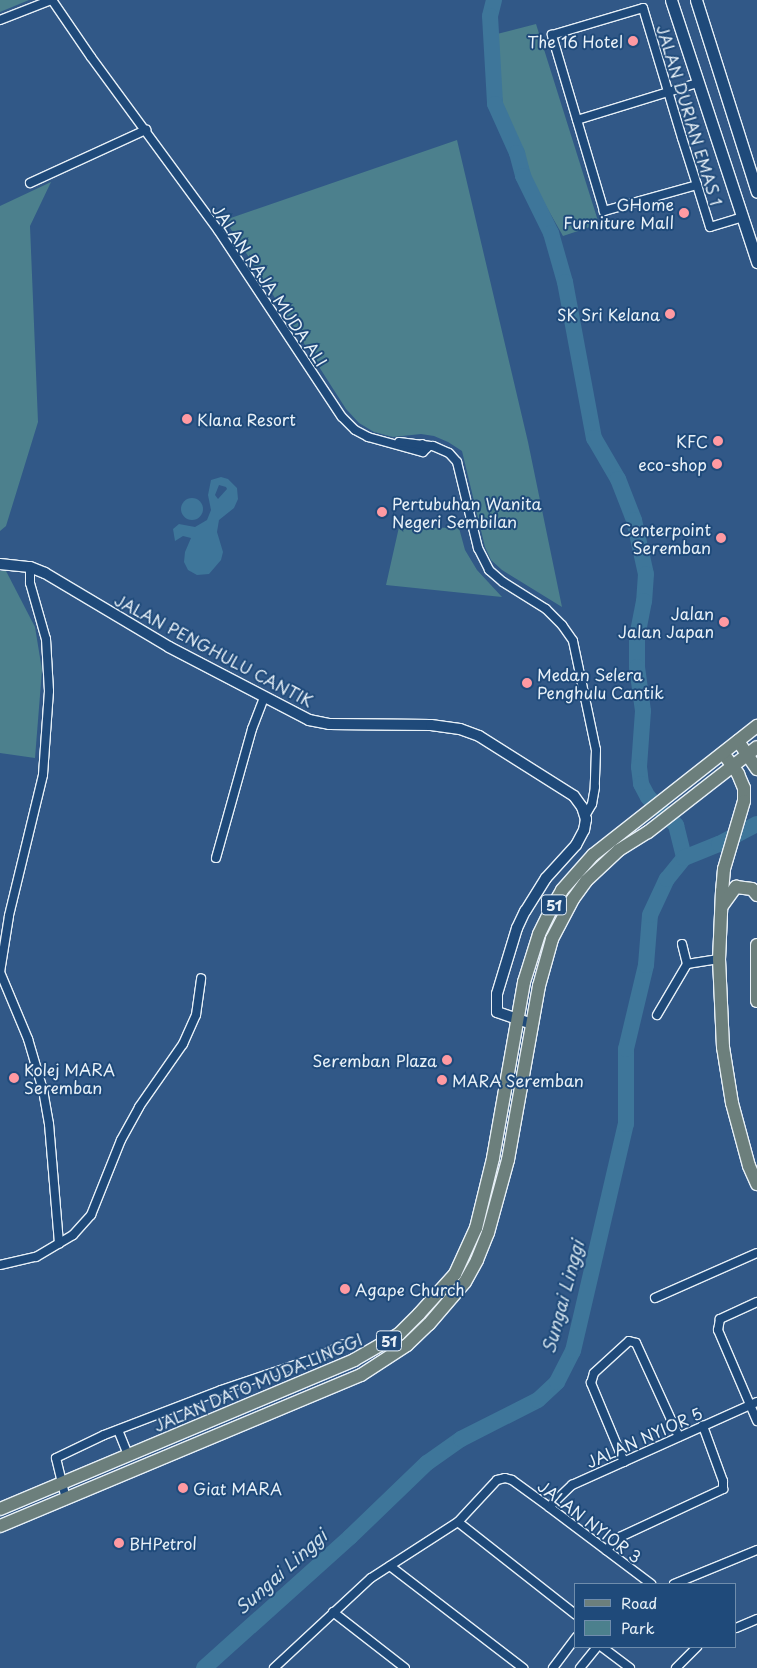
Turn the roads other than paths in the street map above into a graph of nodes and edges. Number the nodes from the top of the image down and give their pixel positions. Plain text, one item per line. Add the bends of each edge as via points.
1 (51, 0) edge
2 (671, 0) edge
3 (696, 0) edge
4 (0, 20) edge
5 (697, 83) junction
6 (669, 92) junction
7 (577, 120) junction
8 (146, 130) junction
9 (30, 184) dead end
10 (697, 185) junction
11 (757, 192) edge
12 (742, 218) junction
13 (757, 262) edge
14 (0, 564) edge
15 (30, 567) junction
16 (264, 697) junction
17 (757, 726) edge
18 (738, 741) junction
19 (753, 751) edge
20 (723, 753) junction
21 (733, 766) junction
22 (757, 769) edge
23 (585, 816) junction
24 (216, 858) dead end
25 (757, 895) edge
26 (721, 908) junction
27 (682, 944) dead end
28 (757, 946) edge
29 (719, 959) junction
30 (687, 964) junction
31 (201, 978) dead end
32 (757, 1001) edge
33 (657, 1015) dead end
34 (516, 1019) junction
35 (532, 1024) junction
36 (757, 1184) edge
37 (59, 1244) junction
38 (757, 1253) edge
39 (0, 1265) edge
40 (655, 1298) dead end
41 (757, 1302) edge
42 (343, 1344) dead end
43 (754, 1403) edge
44 (757, 1421) edge
45 (703, 1426) junction
46 (118, 1430) junction
47 (679, 1437) junction
48 (128, 1455) junction
49 (624, 1462) junction
50 (61, 1483) junction
51 (66, 1499) junction
52 (549, 1507) junction
53 (0, 1509) edge
54 (458, 1522) junction
55 (0, 1526) edge
56 (606, 1550) junction
57 (757, 1550) edge
58 (390, 1566) junction
59 (650, 1583) edge
60 (676, 1583) edge
61 (333, 1612) junction
62 (574, 1613) edge
63 (757, 1619) edge
64 (737, 1628) edge
65 (574, 1640) edge
66 (596, 1648) edge
67 (603, 1648) edge
68 (696, 1648) edge
69 (278, 1667) edge
70 (405, 1668) edge
71 (523, 1668) edge
72 (553, 1668) edge
73 (580, 1668) edge
74 (630, 1668) edge
75 (676, 1668) edge

1 - 4 street, JALAN RAJA MUDA ALI
1 - 8 street, JALAN RAJA MUDA ALI
2 - 5 main road
3 - 11 main road
5 - 6 street
5 - 12 main road
6 - 7 street
6 - 7 street, JALAN DURIAN EMAS 1 via 643,8 552,35
6 - 10 street, JALAN DURIAN EMAS 1
7 - 10 street via 604,211
8 - 9 street
8 - 23 street, JALAN RAJA MUDA ALI via 218,230 342,417 355,430 384,441 424,452 427,448 422,444 433,446 449,453 457,462 478,548 489,570 546,609 573,641 596,750 595,787 592,804
10 - 12 street, JALAN DURIAN EMAS 1 via 710,227
12 - 13 main road
14 - 15 street, JALAN PENGHULU CANTIK
15 - 16 street, JALAN PENGHULU CANTIK
15 - 37 street via 30,583 46,639 49,663 43,775 8,916 0,972 28,1039 43,1090
16 - 23 street, JALAN PENGHULU CANTIK via 310,720 329,724 431,725 460,729 562,787 574,796
16 - 24 street
17 - 18 main road, JALAN DATO MUDA LINGGI / 51
18 - 19 main road
18 - 20 main road, JALAN DATO MUDA LINGGI / 51
19 - 21 main road, JALAN DATO MUDA LINGGI / 51
19 - 22 main road
20 - 21 main road
20 - 34 main road, JALAN DATO MUDA LINGGI / 51 via 593,855 562,890 536,942
21 - 26 main road via 744,788 744,802 724,869
21 - 35 main road, JALAN DATO MUDA LINGGI / 51 via 602,864 573,899 552,939
23 - 34 street via 584,830 576,845 535,893 517,928 496,1000 497,1012
25 - 26 main road via 752,889 736,887
26 - 29 main road
27 - 30 street
28 - 32 main road
29 - 30 street
29 - 36 main road via 724,1047 732,1103
30 - 33 street
31 - 37 street via 196,1015 184,1044 160,1074 121,1140 91,1215
34 - 35 street
34 - 48 main road, JALAN DATO MUDA LINGGI / 51 via 493,1158 476,1228 455,1274 438,1295 399,1334 378,1348
35 - 51 main road, JALAN DATO MUDA LINGGI / 51 via 508,1160 488,1233 465,1282 429,1324 407,1345 361,1375
37 - 39 street via 36,1257
38 - 40 street
41 - 43 street via 720,1319 718,1330
42 - 46 street via 318,1357
43 - 44 street
43 - 45 street, JALAN NYIOR 5
45 - 47 street, JALAN NYIOR 5
45 - 56 street via 723,1489 620,1536
46 - 48 street
46 - 50 street via 56,1458
47 - 49 street, JALAN NYIOR 5
47 - 49 street via 636,1343 625,1342 594,1374 591,1383
48 - 50 main road, JALAN DATO MUDA LINGGI / 51
49 - 52 street, JALAN NYIOR 5 via 572,1485
50 - 51 street
50 - 53 main road, JALAN DATO MUDA LINGGI / 51
51 - 55 main road, JALAN DATO MUDA LINGGI / 51
52 - 54 street, JALAN NYIOR 3 via 505,1478 497,1480
52 - 56 street, JALAN NYIOR 3
54 - 58 street
54 - 62 street
56 - 59 street, JALAN NYIOR 3
57 - 60 street
58 - 61 street via 371,1578
58 - 71 street
61 - 69 street
61 - 70 street
63 - 64 street
65 - 72 street
66 - 73 street
67 - 74 street
68 - 75 street

